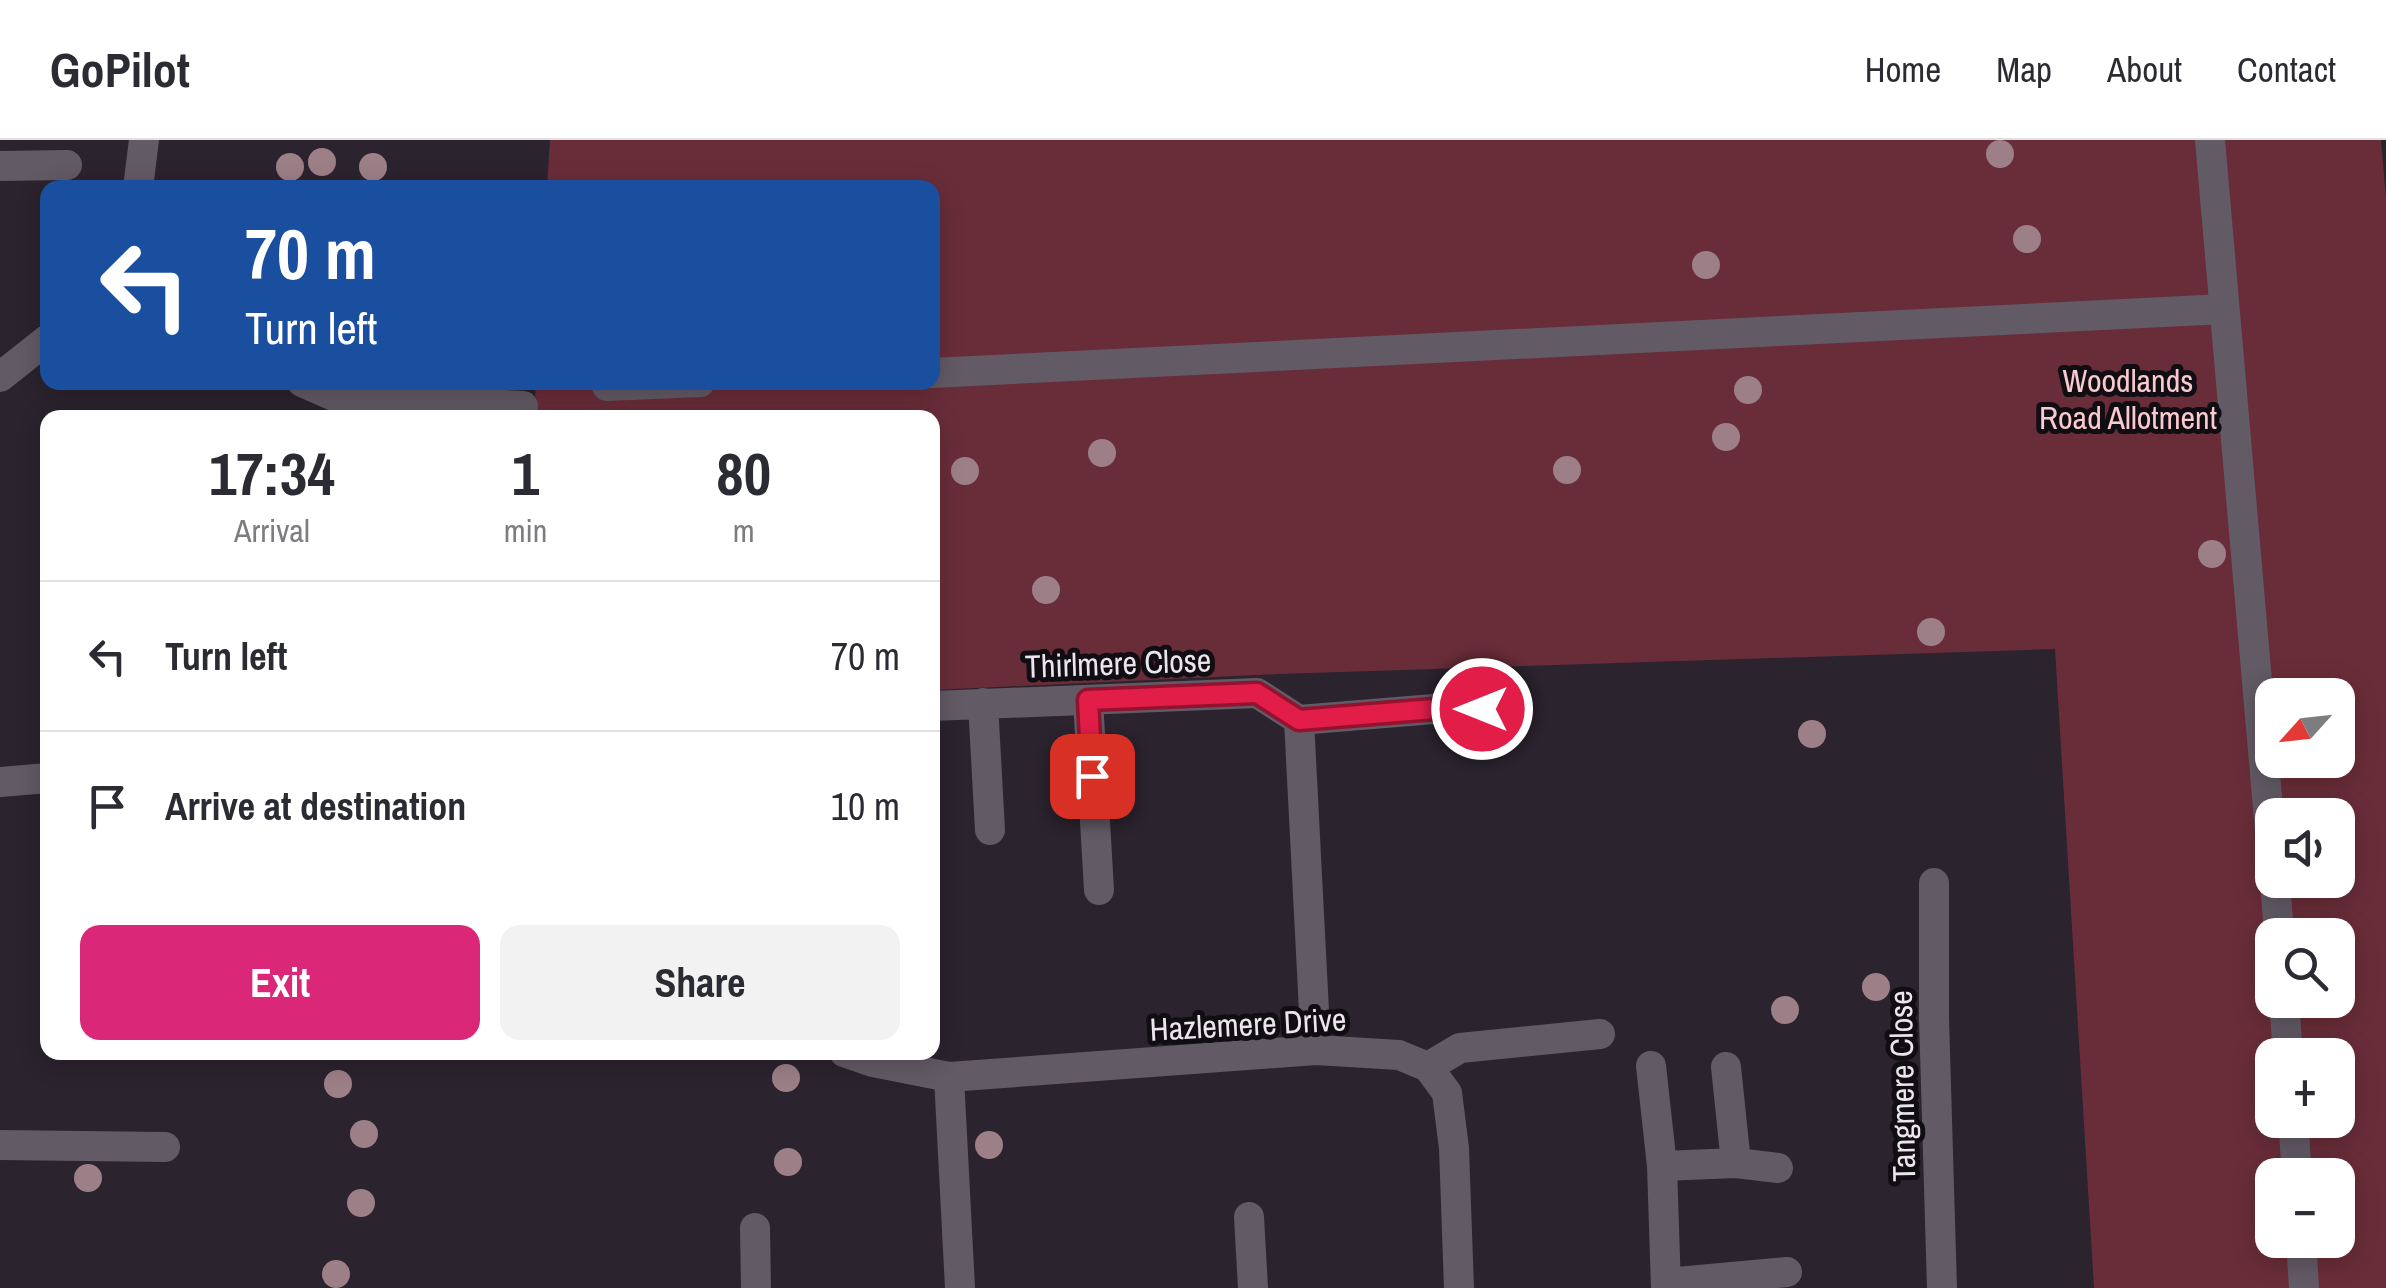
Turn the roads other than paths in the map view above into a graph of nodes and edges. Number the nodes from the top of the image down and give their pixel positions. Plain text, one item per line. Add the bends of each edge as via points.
1 (144, 140) edge
2 (2210, 140) edge
3 (67, 164) dead end
4 (0, 166) edge
5 (139, 180) edge
6 (2224, 309) junction
7 (40, 345) edge
8 (940, 373) edge
9 (0, 376) edge
10 (320, 390) edge
11 (458, 402) edge
12 (523, 406) dead end
13 (1088, 700) junction
14 (983, 703) junction
15 (940, 706) edge
16 (1482, 709) dead end
17 (1299, 720) junction
18 (40, 779) edge
19 (0, 782) edge
20 (2267, 798) edge
21 (990, 830) dead end
22 (1934, 883) dead end
23 (1099, 890) dead end
24 (1600, 1034) dead end
25 (1316, 1050) junction
26 (866, 1060) edge
27 (1651, 1066) dead end
28 (1428, 1067) junction
29 (1726, 1067) dead end
30 (949, 1078) junction
31 (0, 1146) edge
32 (164, 1146) dead end
33 (1736, 1164) junction
34 (1662, 1166) junction
35 (1778, 1168) dead end
36 (1249, 1217) dead end
37 (755, 1228) dead end
38 (2303, 1258) edge
39 (1787, 1272) dead end
40 (1666, 1285) edge
41 (756, 1288) edge
42 (960, 1288) edge
43 (1253, 1288) edge
44 (1459, 1288) edge
45 (1942, 1288) edge
46 (2304, 1288) edge

1 - 5 street
2 - 6 street
3 - 4 street
6 - 8 street
6 - 20 street
7 - 9 street
10 - 11 street via 336,397
11 - 12 street
13 - 14 street, Thirlmere Close
13 - 17 street, Thirlmere Close via 1257,693
13 - 23 street
14 - 15 street, Thirlmere Close
14 - 21 street
16 - 17 street
17 - 25 street
18 - 19 street
22 - 45 street, Tangmere Close
24 - 28 street via 1460,1048
25 - 28 street, Hazlemere Drive via 1399,1055
25 - 30 street, Hazlemere Drive
26 - 30 street, Hazlemere Drive
27 - 34 street
28 - 44 street via 1447,1093
29 - 33 street
30 - 42 street
31 - 32 street
33 - 34 street
33 - 35 street
34 - 40 street
36 - 43 street
37 - 41 street
38 - 46 street
39 - 40 street

